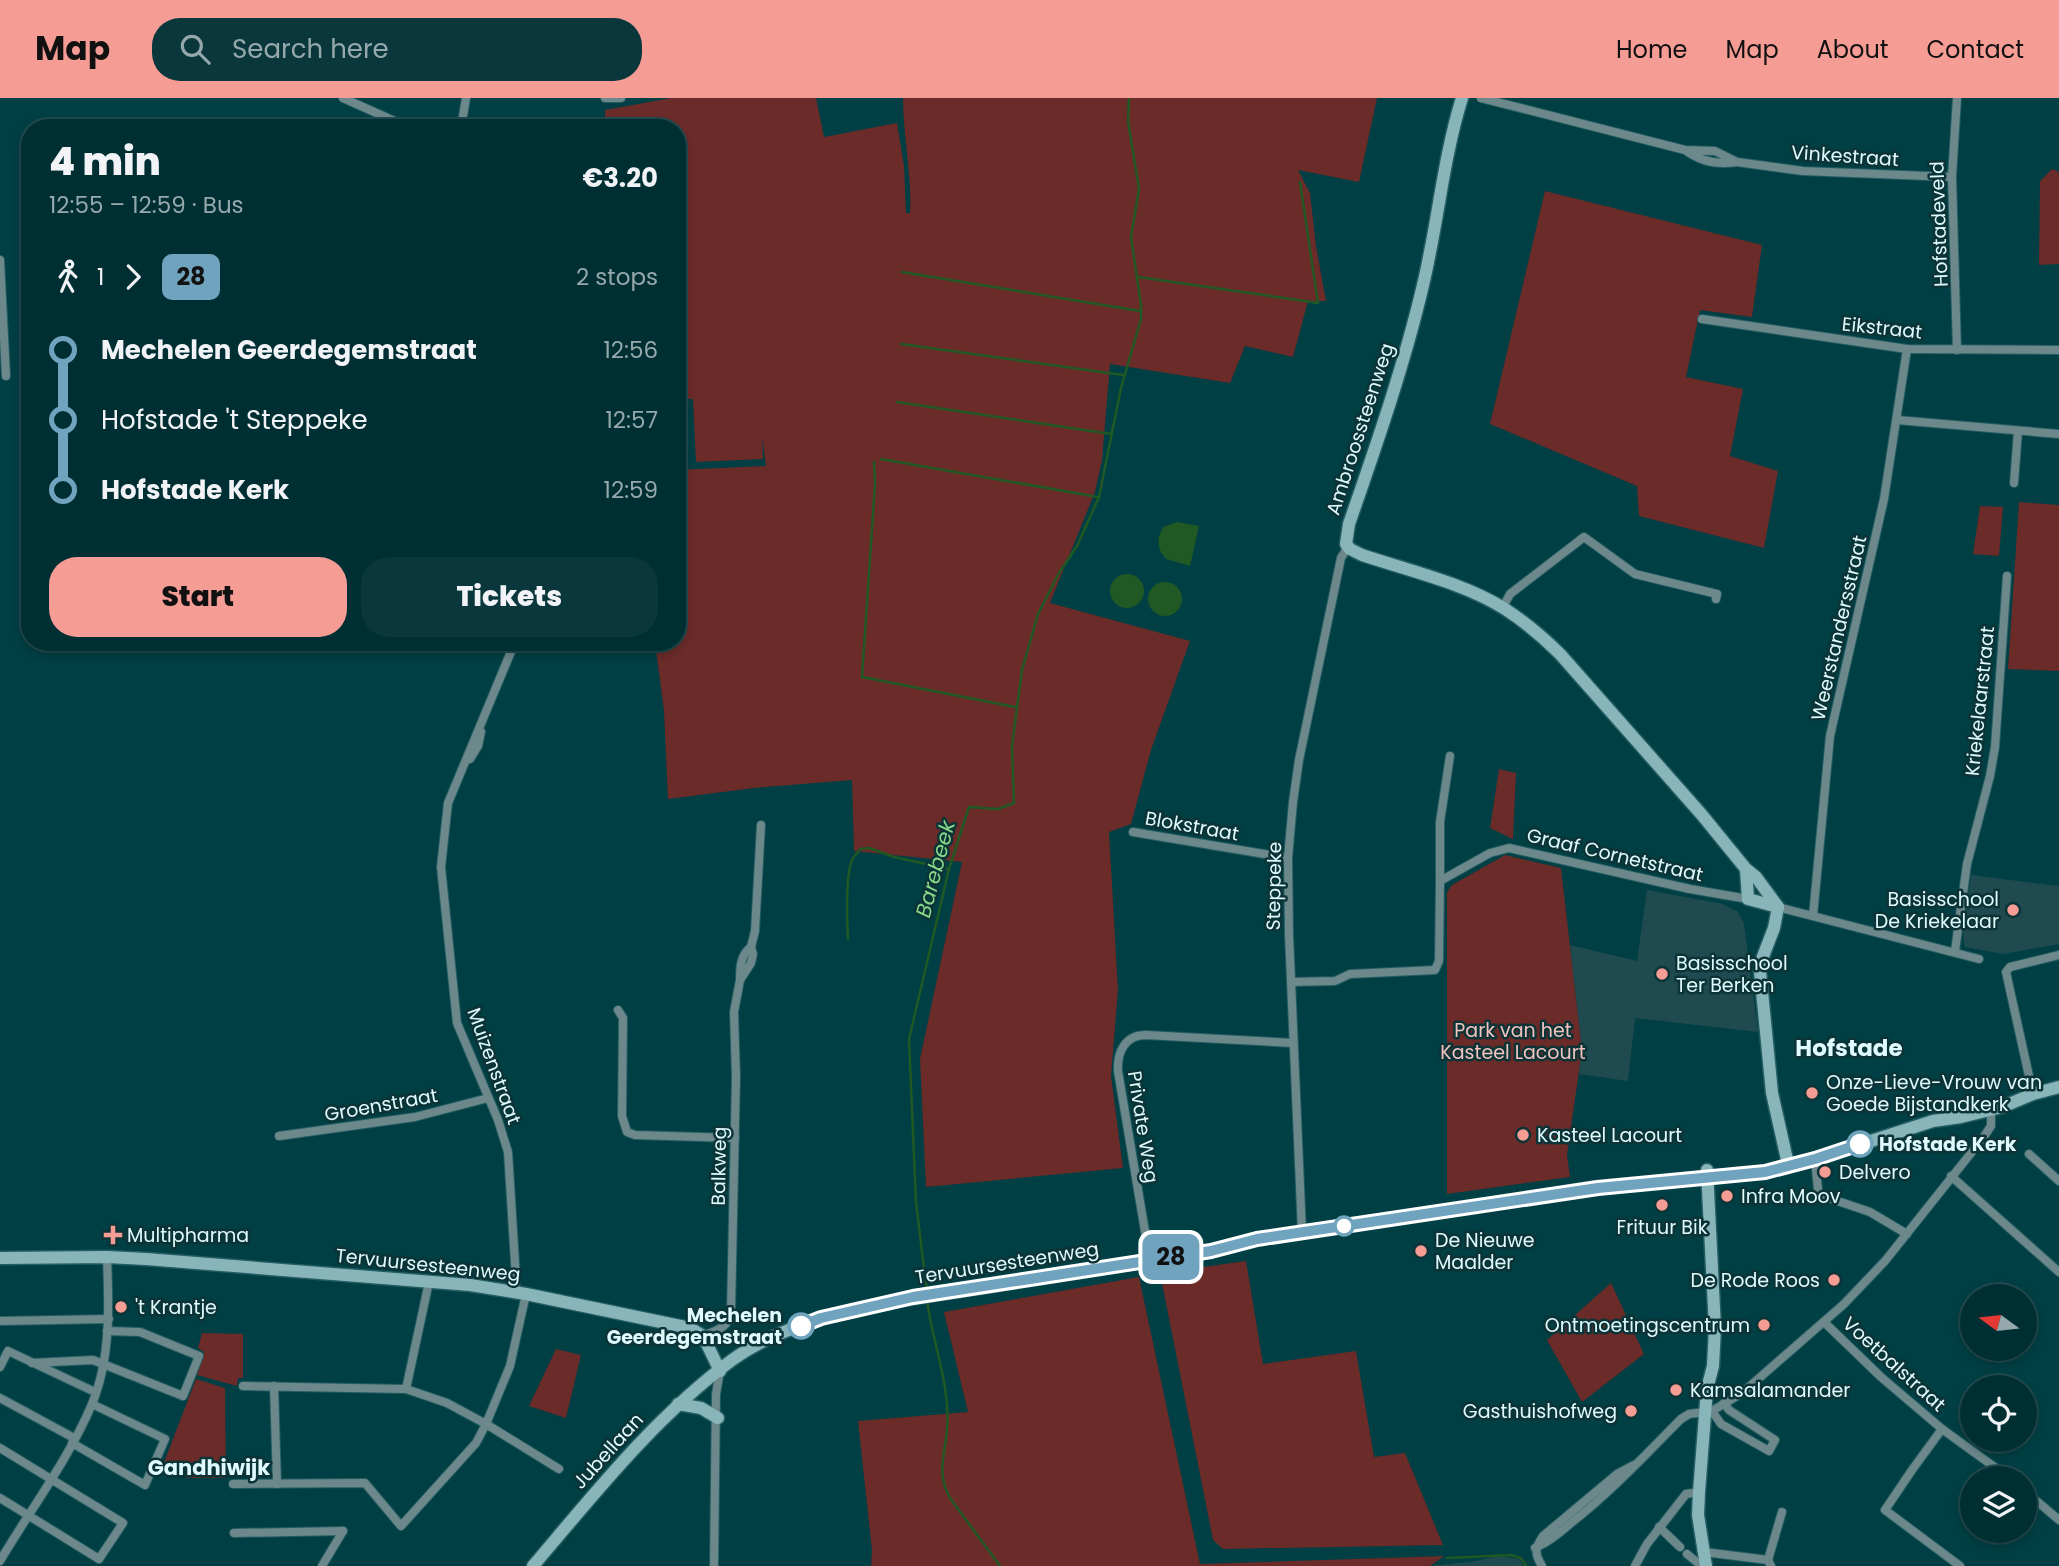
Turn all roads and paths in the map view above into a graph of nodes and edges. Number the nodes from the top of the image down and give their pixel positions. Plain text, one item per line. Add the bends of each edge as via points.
1 (343, 98) edge
2 (466, 98) edge
3 (605, 98) edge
4 (621, 98) edge
5 (1462, 98) edge
6 (1481, 98) edge
7 (1957, 98) edge
8 (390, 119) edge
9 (462, 119) edge
10 (1952, 177) junction
11 (0, 260) edge
12 (1702, 319) dead end
13 (1907, 348) junction
14 (1957, 350) junction
15 (2059, 350) edge
16 (6, 376) dead end
17 (1897, 420) junction
18 (2018, 431) junction
19 (2059, 434) edge
20 (2014, 483) dead end
21 (1348, 547) junction
22 (2007, 576) dead end
23 (1716, 598) dead end
24 (1503, 607) junction
25 (511, 651) edge
26 (1450, 756) dead end
27 (761, 825) dead end
28 (1133, 832) dead end
29 (1288, 858) junction
30 (1746, 869) junction
31 (1440, 881) junction
32 (1748, 899) junction
33 (1778, 907) junction
34 (1813, 916) junction
35 (1955, 951) junction
36 (2059, 955) edge
37 (1979, 959) dead end
38 (1291, 982) junction
39 (618, 1010) dead end
40 (1293, 1044) junction
41 (2059, 1087) edge
42 (2033, 1094) junction
43 (488, 1098) junction
44 (1991, 1110) junction
45 (279, 1136) dead end
46 (735, 1138) junction
47 (2029, 1154) dead end
48 (1815, 1159) junction
49 (1788, 1164) junction
50 (1707, 1174) junction
51 (1951, 1176) junction
52 (2059, 1181) edge
53 (1302, 1232) junction
54 (1907, 1234) junction
55 (107, 1257) junction
56 (0, 1258) edge
57 (1150, 1261) junction
58 (2059, 1272) edge
59 (429, 1282) junction
60 (520, 1293) junction
61 (109, 1319) junction
62 (0, 1321) edge
63 (1824, 1322) junction
64 (107, 1331) junction
65 (703, 1336) junction
66 (32, 1363) junction
67 (103, 1363) junction
68 (0, 1367) edge
69 (720, 1371) junction
70 (243, 1386) dead end
71 (274, 1386) junction
72 (406, 1389) junction
73 (95, 1392) junction
74 (0, 1398) edge
75 (1724, 1403) junction
76 (92, 1404) junction
77 (678, 1404) junction
78 (1708, 1412) junction
79 (718, 1418) junction
80 (486, 1424) junction
81 (1942, 1429) junction
82 (73, 1441) junction
83 (0, 1448) edge
84 (1993, 1466) edge
85 (559, 1469) dead end
86 (50, 1478) junction
87 (233, 1484) dead end
88 (277, 1484) junction
89 (1699, 1492) junction
90 (0, 1498) edge
91 (2037, 1501) edge
92 (1782, 1512) dead end
93 (28, 1515) junction
94 (2059, 1520) edge
95 (1659, 1527) junction
96 (234, 1532) dead end
97 (3, 1549) edge
98 (1705, 1560) edge
99 (0, 1561) edge
100 (101, 1562) edge
101 (1769, 1563) edge
102 (322, 1566) edge
103 (533, 1566) edge
104 (714, 1566) edge
105 (1542, 1566) edge
106 (1635, 1566) edge
107 (1960, 1566) edge

1 - 8 street
2 - 9 street
3 - 4 street
5 - 21 street, Ambroossteenweg via 1414,322 1349,524
6 - 10 street, Vinkestraat via 1685,150 1709,162
7 - 10 street, Hofstadeveld
10 - 14 street, Hofstadeveld
11 - 16 street
12 - 13 street, Eikstraat
13 - 14 street, Eikstraat
13 - 17 street, Weerstandersstraat
14 - 15 street, Eikstraat
17 - 18 street
17 - 34 street, Weerstandersstraat via 1884,499 1830,736
18 - 19 street
18 - 20 street
21 - 24 street
21 - 29 street, Steppeke via 1341,558 1299,760
22 - 35 street, Kriekelaarstraat via 1995,747 1967,864
23 - 24 street via 1717,594 1635,574 1584,537 1510,594
24 - 30 street via 1560,654
25 - 43 street, Muizenstraat via 449,803 442,843 442,886 457,1023
26 - 31 street via 1440,822
27 - 46 street, Balkweg via 753,954 740,981 734,1012
28 - 29 street, Blokstraat
29 - 38 street, Steppeke
30 - 32 street
30 - 33 street
31 - 32 street, Graaf Cornetstraat via 1490,853 1509,848
31 - 38 street via 1435,970
32 - 33 street
33 - 34 street
33 - 49 street via 1760,971 1772,1093
34 - 35 street
35 - 37 street
36 - 42 street via 2010,967 2006,976
38 - 40 street, Steppeke
39 - 46 street via 623,1018 622,1116 627,1132
40 - 53 street, Steppeke
40 - 57 street, Private Weg via 1146,1035 1123,1045 1118,1071
41 - 42 street, Tervuursesteenweg
42 - 44 street, Tervuursesteenweg
43 - 45 street, Groenstraat via 415,1117
43 - 60 street, Muizenstraat via 508,1152
44 - 48 street, Tervuursesteenweg via 1933,1121
44 - 51 street via 1991,1126
46 - 65 street, Balkweg via 732,1311 725,1327
47 - 52 street
48 - 49 street, Tervuursesteenweg
48 - 54 street via 1820,1195 1870,1212
49 - 50 street, Tervuursesteenweg via 1765,1172
50 - 53 street, Tervuursesteenweg
50 - 78 street via 1715,1328
51 - 54 street
51 - 58 street
53 - 57 street, Tervuursesteenweg
54 - 63 street
55 - 56 street, Tervuursesteenweg
55 - 59 street, Tervuursesteenweg
55 - 61 street
57 - 69 street, Tervuursesteenweg via 913,1297 821,1318 764,1342
59 - 60 street, Tervuursesteenweg
59 - 72 street
60 - 65 street, Tervuursesteenweg via 690,1328
60 - 80 street, Muizenstraat via 510,1366
61 - 62 street
61 - 64 street
63 - 75 street
63 - 81 street, Voetbalstraat
64 - 67 street
64 - 67 street via 141,1332 199,1356 183,1396
65 - 69 street
66 - 67 street
66 - 68 street via 8,1351
66 - 73 street
67 - 73 street
69 - 77 street, Jubellaan
69 - 79 street
70 - 71 street
71 - 72 street
71 - 88 street
72 - 80 street via 447,1403
73 - 76 street
74 - 82 street
75 - 78 street
75 - 78 street via 1775,1440 1769,1451
76 - 82 street
76 - 82 street via 165,1439 145,1485
77 - 79 street via 701,1408
77 - 103 street, Jubellaan
78 - 89 street
78 - 105 street via 1681,1419 1629,1474 1535,1548
79 - 104 street
80 - 85 street
80 - 88 street, Muizenstraat via 476,1443 401,1526 365,1483
81 - 84 street, Voetbalstraat
81 - 107 street via 1885,1510
82 - 86 street
83 - 86 street
86 - 93 street
86 - 100 street via 123,1523
87 - 88 street
89 - 95 street via 1686,1494
89 - 98 street
90 - 93 street
91 - 94 street
92 - 101 street
93 - 97 street
93 - 100 street
95 - 98 street via 1698,1563
95 - 106 street
96 - 102 street via 344,1531
97 - 99 street
98 - 101 street

